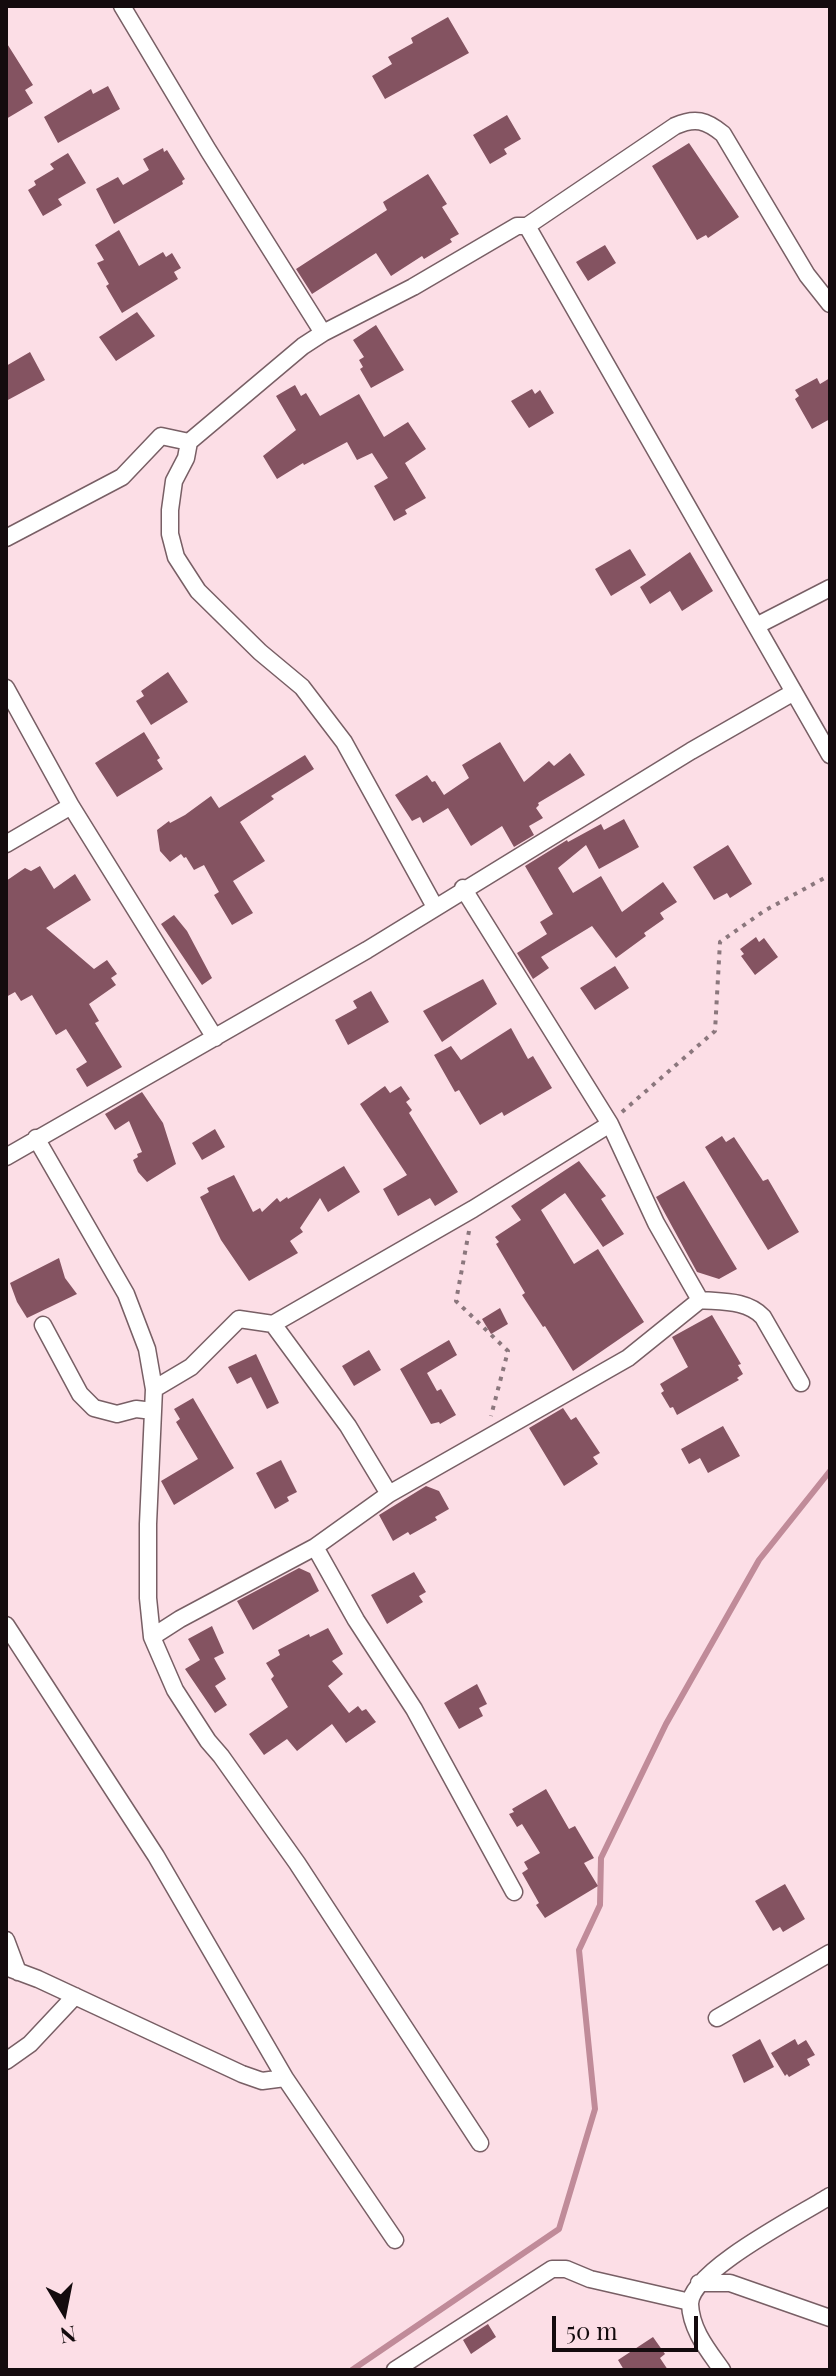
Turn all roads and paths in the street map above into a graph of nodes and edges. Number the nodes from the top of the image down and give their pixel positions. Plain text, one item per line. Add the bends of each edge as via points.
1 (122, 6) edge
2 (527, 226) junction
3 (830, 304) edge
4 (323, 333) junction
5 (189, 442) junction
6 (6, 538) edge
7 (830, 588) edge
8 (756, 626) junction
9 (6, 688) edge
10 (794, 692) junction
11 (830, 755) edge
12 (71, 806) junction
13 (6, 844) edge
14 (830, 875) edge
15 (463, 888) junction
16 (435, 907) junction
17 (215, 1038) junction
18 (610, 1124) junction
19 (36, 1138) junction
20 (6, 1157) edge
21 (473, 1209) junction
22 (700, 1300) junction
23 (273, 1324) junction
24 (43, 1325) dead end
25 (801, 1383) dead end
26 (154, 1389) junction
27 (153, 1411) junction
28 (485, 1438) junction
29 (389, 1494) junction
30 (315, 1547) junction
31 (6, 1625) edge
32 (152, 1637) junction
33 (514, 1892) dead end
34 (6, 1940) edge
35 (830, 1953) edge
36 (12, 1969) edge
37 (75, 1996) junction
38 (717, 2018) dead end
39 (6, 2061) edge
40 (285, 2078) junction
41 (480, 2143) dead end
42 (830, 2196) edge
43 (395, 2240) dead end
44 (699, 2283) junction
45 (690, 2302) junction
46 (830, 2318) edge
47 (395, 2370) edge
48 (722, 2370) edge

1 - 4 street
2 - 3 street via 675,126 703,121 723,134 807,275
2 - 4 street via 517,226
2 - 8 street
4 - 5 street
5 - 6 street via 161,436 122,477
5 - 16 street via 170,510 176,557 198,591 302,687 344,742
7 - 8 street
8 - 10 street
9 - 12 street
10 - 11 street
10 - 15 street
12 - 13 street
12 - 17 street
14 - 18 path via 720,942 715,1031
15 - 16 street
15 - 18 street
16 - 17 street
17 - 19 street
18 - 21 street
18 - 22 street via 656,1223
19 - 20 street
19 - 26 street via 126,1294 147,1349
21 - 23 street
21 - 28 path via 456,1301 508,1351
22 - 25 street via 754,1308
22 - 28 street via 628,1358
23 - 26 street via 239,1319 191,1367
23 - 29 street via 348,1426
24 - 27 street via 80,1394 94,1408 117,1414
26 - 27 street
27 - 32 street via 148,1524
28 - 29 street
29 - 30 street
30 - 32 street
30 - 33 street via 414,1709
31 - 40 street via 156,1856
32 - 41 street via 175,1690 208,1741 297,1863
34 - 36 street
35 - 38 street
36 - 37 street
37 - 39 street via 30,2044
37 - 40 street via 242,2074 262,2081
40 - 43 street
42 - 44 street via 728,2258
44 - 45 street
44 - 46 street via 730,2283
45 - 47 street via 552,2269
45 - 48 street via 698,2337

